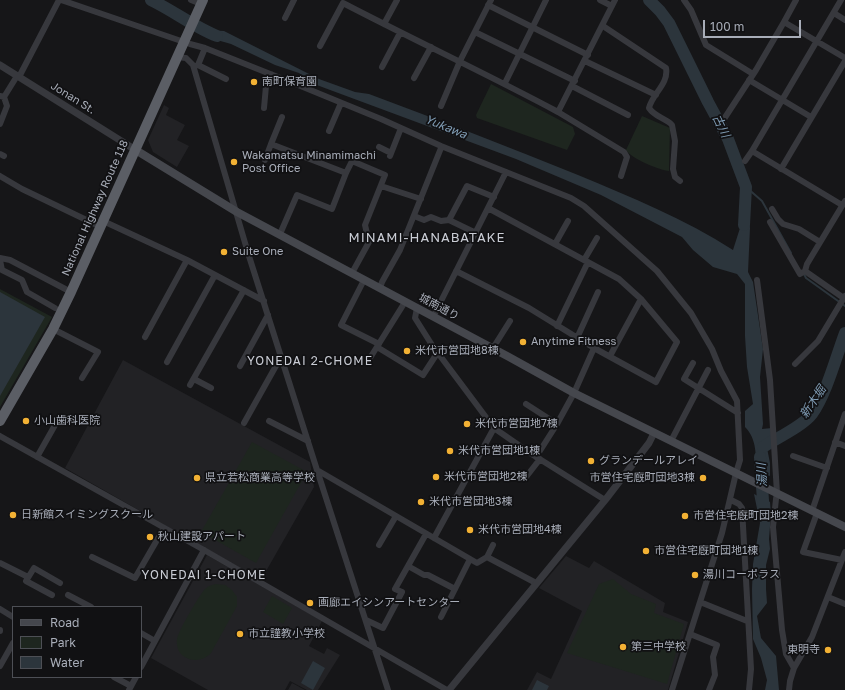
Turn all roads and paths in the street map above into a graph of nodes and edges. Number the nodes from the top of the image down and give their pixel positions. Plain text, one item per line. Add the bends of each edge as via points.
1 (60, 0) edge
2 (191, 0) edge
3 (294, 0) edge
4 (397, 0) edge
5 (600, 0) edge
6 (616, 0) edge
7 (684, 0) edge
8 (796, 0) edge
9 (841, 0) edge
10 (341, 1) edge
11 (543, 1) edge
12 (490, 3) edge
13 (201, 4) edge
14 (612, 6) junction
15 (834, 13) junction
16 (285, 18) dead end
17 (845, 20) edge
18 (784, 22) junction
19 (384, 24) junction
20 (603, 26) junction
21 (532, 28) junction
22 (475, 32) junction
23 (400, 33) junction
24 (184, 41) junction
25 (817, 41) junction
26 (320, 46) dead end
27 (431, 47) junction
28 (205, 48) junction
29 (519, 54) junction
30 (176, 57) junction
31 (587, 58) junction
32 (845, 60) edge
33 (460, 61) junction
34 (0, 65) edge
35 (195, 66) junction
36 (382, 67) dead end
37 (271, 74) junction
38 (753, 74) junction
39 (18, 77) junction
40 (414, 78) dead end
41 (226, 79) dead end
42 (749, 80) junction
43 (573, 83) junction
44 (505, 84) junction
45 (656, 95) junction
46 (2, 96) edge
47 (782, 99) junction
48 (341, 102) junction
49 (441, 106) dead end
50 (264, 108) dead end
51 (558, 112) junction
52 (628, 115) dead end
53 (282, 117) dead end
54 (812, 117) junction
55 (724, 119) dead end
56 (0, 124) edge
57 (402, 128) junction
58 (329, 131) dead end
59 (271, 144) junction
60 (379, 147) dead end
61 (441, 148) dead end
62 (134, 149) junction
63 (752, 151) junction
64 (265, 160) dead end
65 (745, 161) dead end
66 (781, 169) junction
67 (506, 172) junction
68 (346, 173) junction
69 (0, 176) edge
70 (621, 176) dead end
71 (680, 181) dead end
72 (381, 186) junction
73 (494, 197) junction
74 (421, 199) junction
75 (844, 203) edge
76 (488, 208) junction
77 (772, 209) dead end
78 (237, 212) junction
79 (414, 216) junction
80 (449, 220) junction
81 (568, 221) dead end
82 (770, 222) dead end
83 (102, 224) junction
84 (476, 233) junction
85 (280, 234) junction
86 (597, 238) dead end
87 (820, 242) junction
88 (555, 244) junction
89 (0, 259) edge
90 (187, 260) junction
91 (586, 261) junction
92 (805, 270) junction
93 (456, 271) junction
94 (352, 274) junction
95 (215, 275) junction
96 (364, 280) junction
97 (757, 280) dead end
98 (380, 288) junction
99 (244, 290) junction
100 (71, 292) junction
101 (598, 292) dead end
102 (845, 298) edge
103 (641, 299) junction
104 (264, 301) junction
105 (405, 302) junction
106 (55, 308) dead end
107 (417, 308) junction
108 (268, 315) junction
109 (433, 316) junction
110 (510, 321) dead end
111 (557, 326) junction
112 (53, 329) junction
113 (145, 337) dead end
114 (577, 338) junction
115 (378, 346) junction
116 (493, 348) junction
117 (594, 348) junction
118 (438, 352) junction
119 (610, 356) junction
120 (370, 358) dead end
121 (283, 361) junction
122 (167, 362) dead end
123 (693, 363) dead end
124 (795, 364) dead end
125 (240, 366) dead end
126 (708, 370) dead end
127 (82, 378) dead end
128 (194, 379) junction
129 (190, 385) dead end
130 (211, 388) dead end
131 (699, 388) junction
132 (574, 393) junction
133 (526, 404) dead end
134 (738, 413) junction
135 (845, 414) edge
136 (59, 418) dead end
137 (0, 421) edge
138 (269, 421) dead end
139 (244, 423) dead end
140 (557, 424) junction
141 (494, 428) junction
142 (654, 433) junction
143 (0, 436) edge
144 (308, 441) junction
145 (671, 441) junction
146 (835, 442) junction
147 (845, 446) edge
148 (793, 456) dead end
149 (37, 457) junction
150 (538, 458) junction
151 (827, 468) junction
152 (317, 470) junction
153 (737, 474) junction
154 (526, 477) dead end
155 (778, 493) junction
156 (605, 500) junction
157 (730, 500) junction
158 (815, 512) junction
159 (396, 516) junction
160 (164, 528) junction
161 (845, 528) edge
162 (426, 534) junction
163 (434, 538) junction
164 (493, 544) dead end
165 (379, 545) dead end
166 (204, 550) junction
167 (845, 552) edge
168 (92, 557) dead end
169 (487, 557) junction
170 (470, 559) junction
171 (842, 560) junction
172 (0, 563) edge
173 (408, 566) junction
174 (28, 577) junction
175 (60, 583) dead end
176 (536, 583) junction
177 (455, 589) junction
178 (52, 595) dead end
179 (68, 595) dead end
180 (828, 598) junction
181 (700, 602) junction
182 (845, 604) edge
183 (89, 606) edge
184 (0, 609) edge
185 (12, 616) edge
186 (441, 617) dead end
187 (366, 620) junction
188 (747, 621) junction
189 (142, 634) edge
190 (690, 634) junction
191 (155, 641) junction
192 (12, 645) edge
193 (375, 649) junction
194 (142, 665) edge
195 (0, 666) edge
196 (794, 668) junction
197 (115, 678) edge
198 (135, 678) edge
199 (130, 688) edge
200 (388, 690) edge
201 (448, 690) edge
202 (672, 690) edge
203 (709, 690) edge
204 (749, 690) edge
205 (789, 690) edge

1 - 24 street
1 - 39 street
2 - 13 street
3 - 16 street
4 - 19 street
5 - 14 street
6 - 14 street
7 - 38 street via 706,45
8 - 18 street
9 - 15 street
10 - 19 street
10 - 26 street
11 - 21 street
12 - 21 street
12 - 22 street
13 - 24 highway, National Highway Route 118
14 - 20 street
15 - 17 street
15 - 25 street
18 - 25 street
18 - 38 street
19 - 23 street
20 - 31 street
20 - 45 street via 666,68 665,80
21 - 29 street
21 - 31 street
22 - 29 street
22 - 33 street
23 - 27 street
23 - 36 street
24 - 28 street
24 - 30 highway, National Highway Route 118
25 - 32 street
25 - 47 street
27 - 33 street
27 - 40 street
28 - 35 street
28 - 37 street
29 - 43 street
29 - 44 street
30 - 35 street via 186,58
30 - 62 highway, National Highway Route 118
31 - 43 street
31 - 45 street
32 - 54 street
33 - 44 street
33 - 49 street
34 - 39 street, Jonan St.
35 - 41 street
35 - 78 street
37 - 48 street
37 - 50 street via 266,86
38 - 42 street
39 - 46 street
39 - 62 street, Jonan St.
42 - 47 street
42 - 55 street
43 - 51 street
43 - 52 street
44 - 51 street
45 - 71 street via 651,100 649,108 653,114 672,125 675,141 673,169 675,177
46 - 56 street via 7,106
47 - 54 street
47 - 63 street
48 - 57 street
48 - 58 street
51 - 70 street via 624,152 628,157
53 - 59 street
54 - 66 street
57 - 60 street via 391,154
57 - 67 street
59 - 64 street
59 - 68 street
61 - 74 street
62 - 78 main road, 城南通り
62 - 83 highway, National Highway Route 118
63 - 65 street
63 - 66 street
66 - 75 street
67 - 73 street
67 - 134 street via 546,187 584,206 657,271 695,319 737,402
68 - 72 street via 352,161 385,175
68 - 85 street via 332,209 297,195
69 - 83 street via 22,189
72 - 74 street
72 - 94 street via 365,225 369,242
73 - 76 street
73 - 80 street via 467,186
74 - 79 street
75 - 87 street
76 - 84 street
76 - 88 street
77 - 87 street via 783,224 799,229
78 - 85 main road, 城南通り
78 - 104 street
79 - 80 street via 424,220 431,217 441,221
79 - 98 street
80 - 84 street
81 - 88 street
82 - 92 street via 800,274
83 - 90 street
83 - 100 highway, National Highway Route 118
84 - 93 street
85 - 94 main road, 城南通り
86 - 91 street
87 - 92 street
88 - 91 street
89 - 100 street via 10,260
89 - 106 street via 2,270 22,280 27,292
90 - 95 street
90 - 113 street
91 - 103 street via 619,280
91 - 111 street
92 - 102 street
93 - 109 street
93 - 111 street via 505,295
94 - 96 main road, 城南通り
95 - 99 street
95 - 122 street
96 - 98 main road, 城南通り
96 - 115 street via 341,325
97 - 155 street via 770,380
98 - 105 main road, 城南通り
99 - 104 street
99 - 128 street
100 - 112 highway, National Highway Route 118
101 - 114 street
102 - 124 street via 818,341
103 - 119 street
103 - 119 street via 677,342 656,382
104 - 108 street
105 - 107 main road, 城南通り
105 - 115 street
107 - 109 main road, 城南通り
107 - 118 street via 415,319
108 - 121 street
108 - 125 street
109 - 116 main road, 城南通り
110 - 116 street
111 - 114 street
112 - 127 street via 98,352
112 - 137 highway, National Highway Route 118
114 - 117 street
115 - 118 street via 423,376
115 - 120 street
116 - 132 main road, 城南通り
117 - 119 street
117 - 132 street
118 - 141 street
121 - 139 street via 277,364
121 - 144 street
123 - 131 street via 684,379
126 - 131 street
128 - 129 street
128 - 130 street
131 - 134 street
131 - 145 street
132 - 140 street
132 - 142 main road, 城南通り
133 - 140 street
134 - 153 street via 740,460
135 - 146 street
136 - 149 street
138 - 144 street
140 - 150 street
141 - 150 street
141 - 163 street
142 - 145 main road, 城南通り
142 - 156 street
143 - 149 street
144 - 152 street
145 - 153 main road, 城南通り
146 - 147 street
146 - 151 street
148 - 151 street
149 - 160 street
150 - 154 street
150 - 156 street
151 - 158 street
152 - 159 street
152 - 187 street
153 - 155 main road, 城南通り
153 - 157 street
155 - 158 main road
155 - 196 street via 773,527 782,630 786,654
156 - 176 street
157 - 181 street
157 - 188 street via 742,508
158 - 161 main road
158 - 171 street via 803,552
159 - 162 street
159 - 165 street
160 - 166 street
160 - 168 street via 136,578
162 - 163 street
162 - 173 street
163 - 170 street
164 - 169 street
166 - 191 street
166 - 193 street
167 - 171 street
169 - 170 street via 477,563
169 - 176 street
170 - 177 street
171 - 180 street
172 - 174 street
173 - 177 street
173 - 187 street via 395,589 402,592 383,628
174 - 175 street via 34,568
174 - 178 street via 26,581
176 - 201 street
177 - 186 street
179 - 183 street
180 - 182 street
180 - 196 street via 812,637
181 - 188 street
181 - 190 street
184 - 185 street
187 - 193 street
188 - 204 street via 751,677
189 - 191 street
190 - 202 street
190 - 203 street via 717,645 712,657 716,675
191 - 194 street
192 - 195 street
193 - 200 street
193 - 201 street
196 - 205 street
197 - 199 street
198 - 199 street

